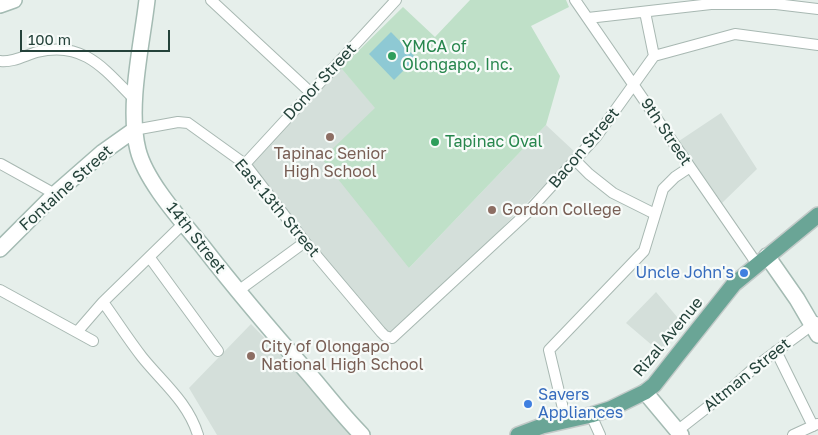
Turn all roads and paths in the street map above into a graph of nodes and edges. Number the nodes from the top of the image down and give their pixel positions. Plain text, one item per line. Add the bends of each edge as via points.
1 (14, 0) edge
2 (148, 0) edge
3 (211, 0) edge
4 (575, 0) edge
5 (392, 1) edge
6 (0, 5) edge
7 (818, 9) edge
8 (645, 12) junction
9 (588, 18) junction
10 (818, 45) edge
11 (654, 56) junction
12 (0, 61) edge
13 (634, 85) junction
14 (310, 92) junction
15 (135, 100) junction
16 (134, 130) junction
17 (575, 160) junction
18 (1, 164) edge
19 (245, 164) junction
20 (690, 167) junction
21 (55, 194) junction
22 (654, 214) junction
23 (818, 215) edge
24 (184, 223) junction
25 (305, 242) junction
26 (0, 249) edge
27 (150, 258) junction
28 (762, 260) junction
29 (0, 290) edge
30 (238, 291) junction
31 (103, 302) junction
32 (816, 326) edge
33 (77, 332) junction
34 (396, 336) joint
35 (93, 341) dead end
36 (218, 350) dead end
37 (776, 351) junction
38 (645, 392) junction
39 (592, 415) junction
40 (566, 421) junction
41 (816, 424) edge
42 (679, 433) edge
43 (198, 435) edge
44 (362, 435) edge
45 (518, 435) edge
46 (600, 435) edge
47 (794, 435) edge

1 - 6 main road
2 - 15 main road, 14th Street
3 - 14 street
4 - 9 street, 9th Street
5 - 14 street, Donor Street
7 - 8 street via 776,4 711,4
8 - 9 street
8 - 11 street
9 - 13 street, 9th Street
10 - 11 street via 735,34
11 - 13 street, Bacon Street
12 - 15 street via 11,61 42,51 69,49 92,60
13 - 17 street, Bacon Street
13 - 20 street, 9th Street
14 - 19 street, Donor Street
15 - 16 main road, 14th Street
16 - 19 street, East 13th Street via 188,123
16 - 21 main road, Fontaine Street
16 - 24 main road, 14th Street via 144,167
17 - 22 street via 613,193
17 - 34 street, Bacon Street via 528,212
18 - 21 street
19 - 25 street, East 13th Street
20 - 22 street via 663,189
20 - 28 street, 9th Street
21 - 26 main road, Fontaine Street
22 - 40 street via 644,251 549,350
23 - 28 main road, Rizal Avenue
24 - 27 street
24 - 30 main road, 14th Street
25 - 30 street
25 - 34 street, East 13th Street via 381,332 389,338
27 - 31 street
27 - 36 street
28 - 32 main road, 9th Street
28 - 38 main road, Rizal Avenue via 734,284
29 - 33 street
30 - 44 main road, 14th Street
31 - 33 street
31 - 43 street via 142,357 187,411
32 - 37 street, Altman Street
33 - 35 street
37 - 41 street
37 - 42 street, Altman Street
38 - 39 main road, Rizal Avenue
38 - 42 main road
39 - 40 main road, Rizal Avenue
39 - 46 street
40 - 45 main road, Rizal Avenue
41 - 47 street

